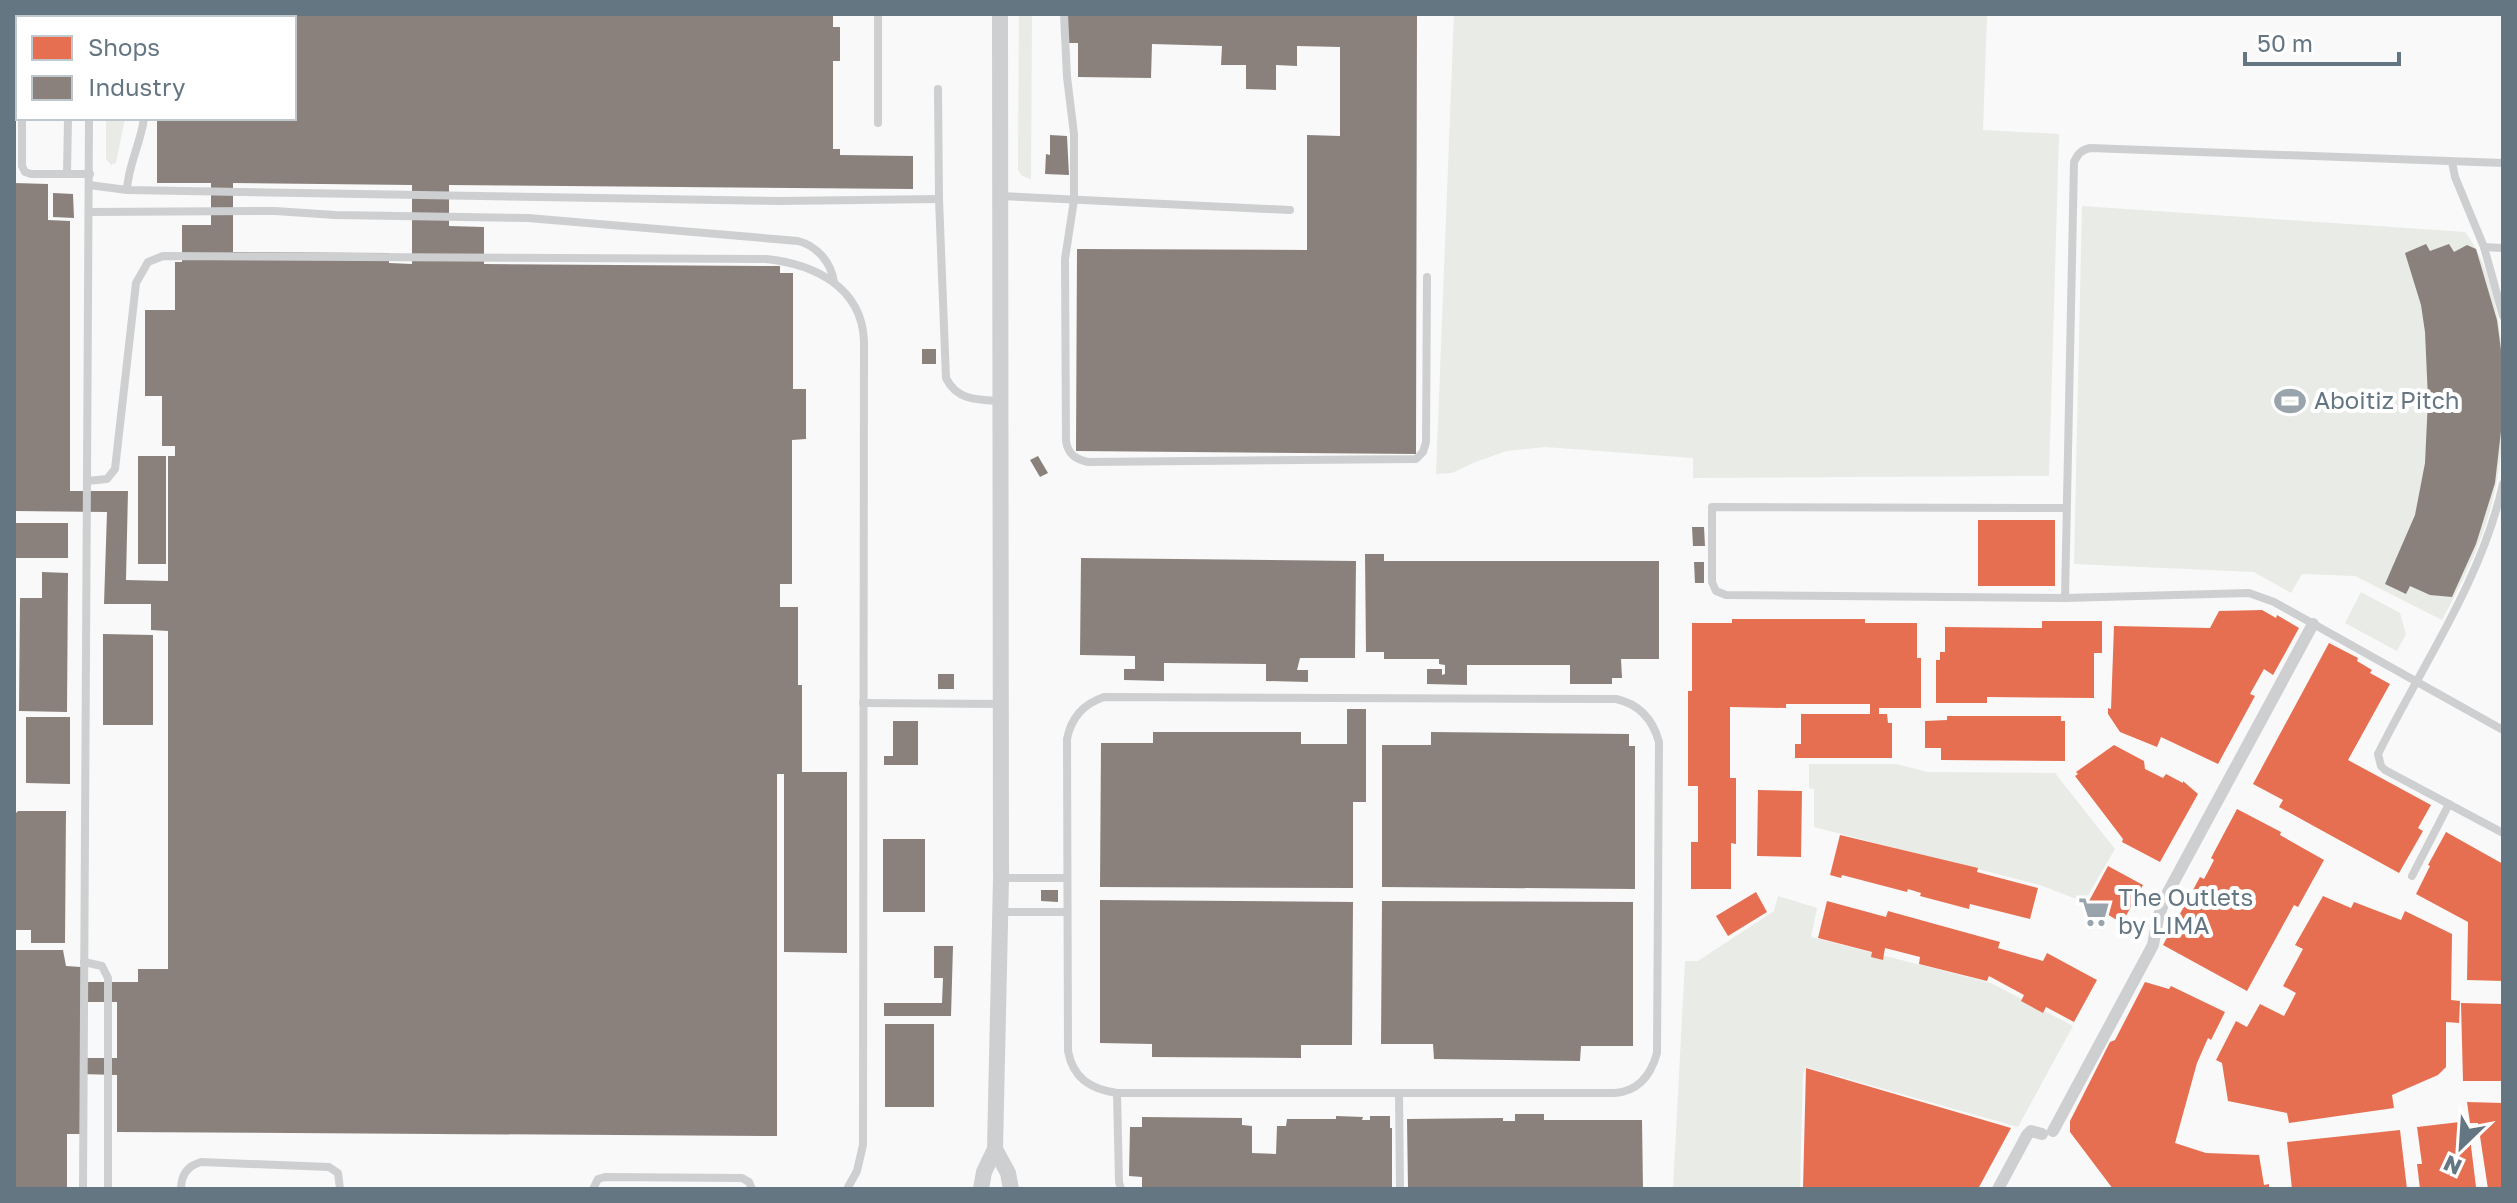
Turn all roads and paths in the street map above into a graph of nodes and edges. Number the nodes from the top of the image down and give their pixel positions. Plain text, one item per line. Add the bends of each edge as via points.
1 (878, 14) edge
2 (1000, 14) edge
3 (1064, 14) edge
4 (938, 89) dead end
5 (22, 120) edge
6 (68, 120) edge
7 (89, 120) edge
8 (144, 120) edge
9 (878, 123) dead end
10 (2452, 162) junction
11 (2503, 163) edge
12 (67, 174) junction
13 (90, 174) junction
14 (89, 185) junction
15 (127, 190) junction
16 (1000, 196) junction
17 (939, 199) junction
18 (1074, 200) junction
19 (1290, 210) dead end
20 (90, 212) junction
21 (2484, 247) junction
22 (2503, 248) edge
23 (1427, 277) dead end
24 (834, 282) junction
25 (2503, 316) edge
26 (1001, 401) junction
27 (87, 481) junction
28 (2503, 484) edge
29 (2066, 508) junction
30 (2065, 598) junction
31 (2313, 624) junction
32 (2415, 682) junction
33 (863, 703) junction
34 (1000, 704) junction
35 (2503, 730) edge
36 (2449, 804) junction
37 (2503, 833) edge
38 (2412, 876) dead end
39 (1001, 878) junction
40 (1067, 878) junction
41 (1001, 912) junction
42 (1067, 912) junction
43 (84, 962) junction
44 (1117, 1093) junction
45 (1399, 1093) junction
46 (995, 1149) junction
47 (83, 1189) edge
48 (108, 1189) edge
49 (181, 1189) edge
50 (340, 1189) edge
51 (593, 1189) edge
52 (752, 1189) edge
53 (847, 1189) edge
54 (981, 1189) edge
55 (1011, 1189) edge
56 (1121, 1189) edge
57 (1400, 1189) edge
58 (1998, 1189) edge

1 - 9 lane
2 - 16 street
3 - 18 lane
4 - 17 lane
5 - 12 lane via 25,172
6 - 12 lane
7 - 13 lane
8 - 15 lane
10 - 11 lane
10 - 21 lane
10 - 29 lane via 2082,150 2074,162
12 - 13 lane
13 - 14 lane
14 - 15 lane
14 - 20 lane
15 - 17 lane
16 - 18 lane
16 - 26 street
17 - 26 lane via 946,378 964,396
18 - 19 lane
18 - 23 lane via 1065,259 1066,441 1075,458 1088,462 1416,459 1426,442
20 - 24 lane via 528,218 798,241 820,253
20 - 27 lane
21 - 22 lane
21 - 25 lane
24 - 27 lane via 800,264 766,259 163,256 148,262 136,283 115,469 107,479
24 - 33 lane via 864,326
26 - 34 street
27 - 43 lane
28 - 32 lane via 2476,570
29 - 30 lane
29 - 30 lane via 1712,507 1712,582 1726,595
30 - 31 lane via 2249,593
31 - 32 lane
31 - 58 street via 2166,896 2153,945 2048,1133 2027,1135
32 - 35 lane
32 - 36 lane via 2378,761 2385,770
33 - 34 lane
33 - 53 lane via 863,1145
34 - 39 street
36 - 37 lane
36 - 38 lane
39 - 40 lane
39 - 41 street
40 - 42 lane
40 - 45 lane via 1069,731 1082,709 1104,697 1632,703 1651,723 1659,742 1657,1053 1649,1074 1635,1089 1615,1093
41 - 42 lane
41 - 46 street
42 - 44 lane via 1070,1062 1086,1083
43 - 47 lane
43 - 48 lane via 102,966 107,973
44 - 45 lane
44 - 56 lane
45 - 57 lane
46 - 54 street
46 - 55 street
49 - 50 lane via 187,1168 201,1162 329,1167 338,1173
51 - 52 lane via 605,1177 742,1178

